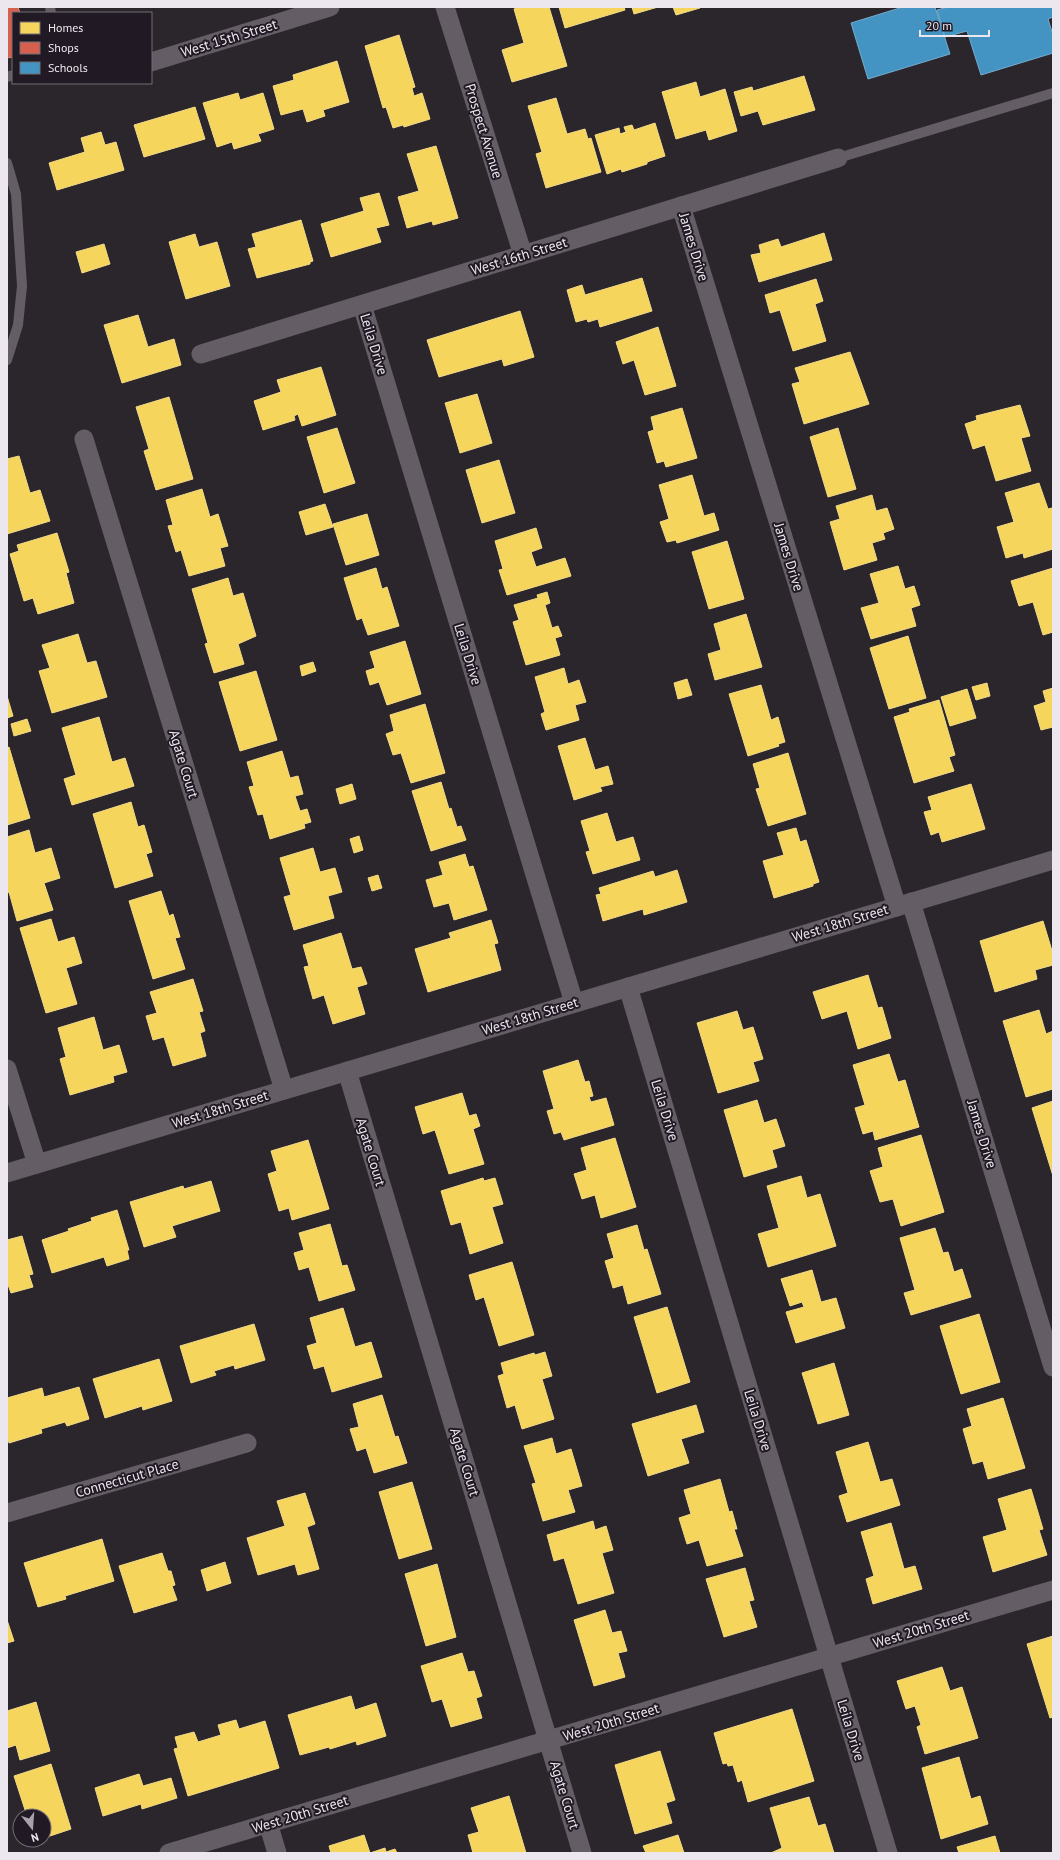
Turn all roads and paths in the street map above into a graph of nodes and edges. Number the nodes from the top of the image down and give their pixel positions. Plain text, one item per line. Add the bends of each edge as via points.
1 (330, 7) edge
2 (445, 7) edge
3 (152, 62) edge
4 (1053, 93) edge
5 (838, 158) joint
6 (7, 163) edge
7 (682, 206) junction
8 (523, 255) junction
9 (362, 305) junction
10 (201, 354) dead end
11 (7, 360) edge
12 (84, 439) dead end
13 (1053, 860) edge
14 (904, 904) junction
15 (628, 987) junction
16 (574, 1003) junction
17 (7, 1069) edge
18 (347, 1071) junction
19 (284, 1090) junction
20 (37, 1164) junction
21 (7, 1173) edge
22 (1053, 1367) edge
23 (247, 1443) dead end
24 (7, 1514) edge
25 (1053, 1590) edge
26 (830, 1657) junction
27 (549, 1740) junction
28 (268, 1824) junction
29 (169, 1853) edge
30 (277, 1853) edge
31 (582, 1853) edge
32 (888, 1853) edge

1 - 3 street, West 15th Street
2 - 8 street, Prospect Avenue
4 - 5 lane
5 - 7 street, West 16th Street
6 - 11 lane via 16,194 22,286 18,325
7 - 8 street, West 16th Street
7 - 14 street, James Drive
8 - 9 street, West 16th Street
9 - 10 street, West 16th Street
9 - 16 street, Leila Drive
12 - 19 street, Agate Court
13 - 14 street, West 18th Street
14 - 15 street, West 18th Street
14 - 22 street, James Drive
15 - 16 street, West 18th Street
15 - 26 street, Leila Drive
16 - 18 street, West 18th Street
17 - 20 street
18 - 19 street, West 18th Street
18 - 27 street, Agate Court
19 - 20 street, West 18th Street
20 - 21 street, West 18th Street
23 - 24 street, Connecticut Place
25 - 26 street, West 20th Street
26 - 27 street, West 20th Street
26 - 32 street, Leila Drive
27 - 28 street, West 20th Street
27 - 31 street, Agate Court
28 - 29 street, West 20th Street
28 - 30 street

